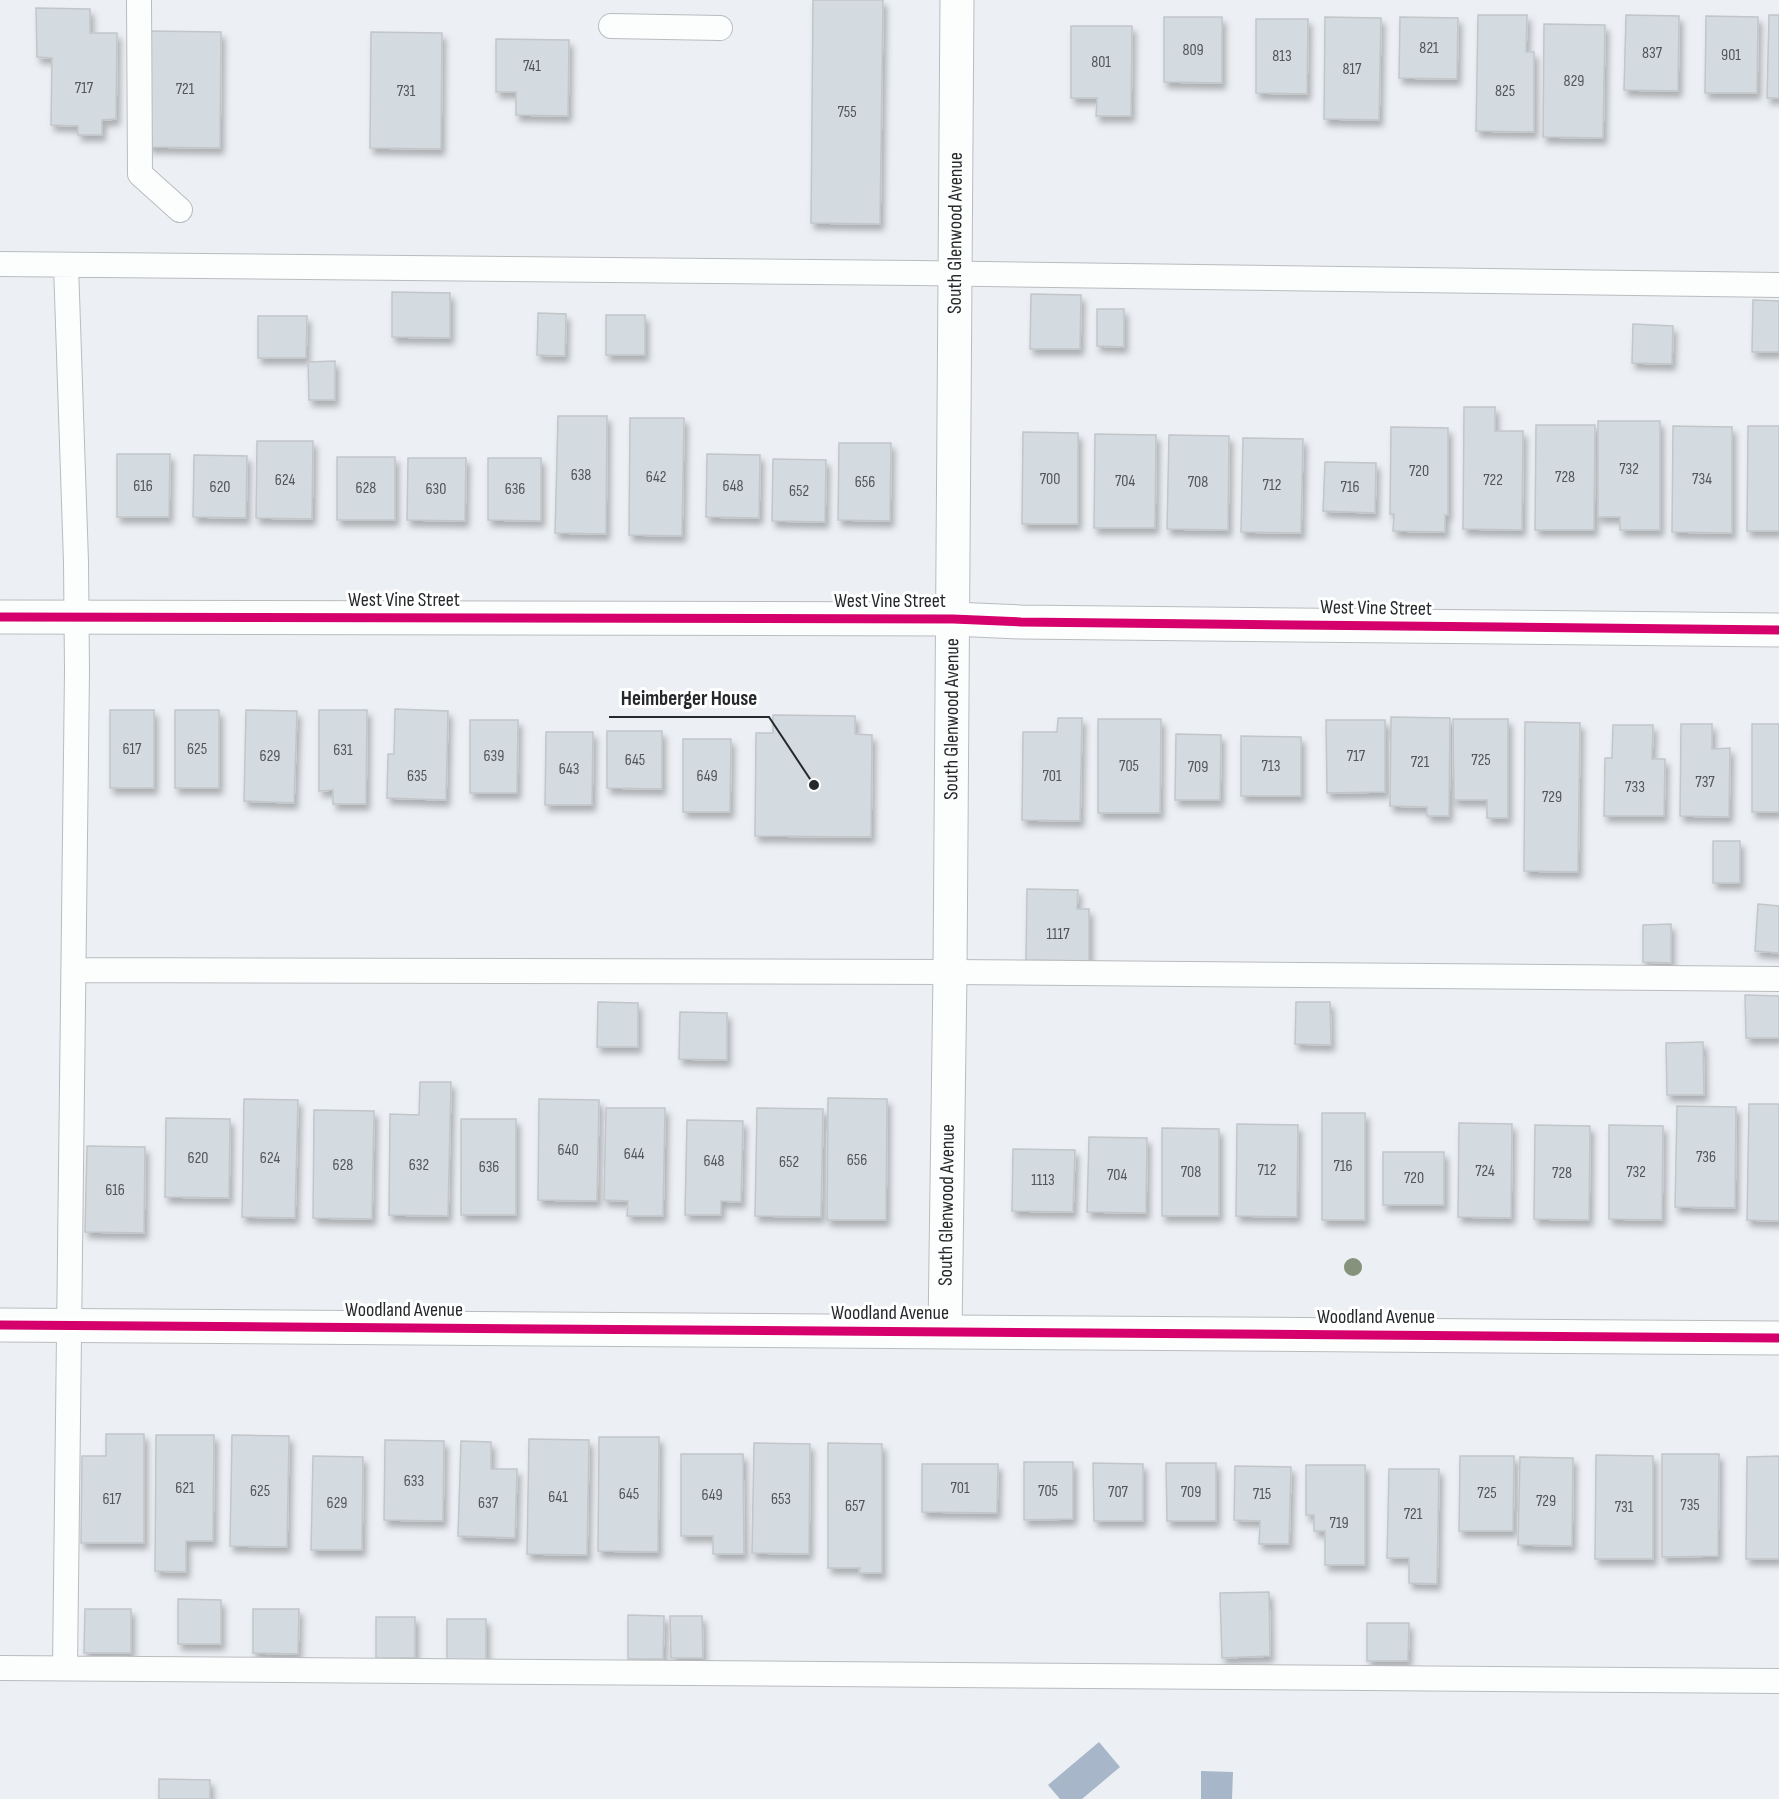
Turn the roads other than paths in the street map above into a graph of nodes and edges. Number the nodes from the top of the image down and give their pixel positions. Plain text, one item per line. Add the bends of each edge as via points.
1 (139, 0) edge
2 (957, 0) edge
3 (611, 26) dead end
4 (720, 28) dead end
5 (180, 210) dead end
6 (0, 264) edge
7 (66, 265) junction
8 (956, 274) junction
9 (1779, 285) edge
10 (0, 617) edge
11 (77, 617) junction
12 (953, 619) junction
13 (1779, 630) edge
14 (74, 970) junction
15 (950, 972) junction
16 (1779, 980) edge
17 (0, 1325) edge
18 (70, 1325) junction
19 (945, 1331) junction
20 (1779, 1338) edge
21 (0, 1668) edge
22 (65, 1668) junction
23 (1779, 1681) edge

1 - 5 lane via 140,174
2 - 8 street, South Glenwood Avenue
3 - 4 lane
6 - 7 lane
7 - 8 lane
7 - 11 lane
8 - 9 lane
8 - 12 street, South Glenwood Avenue
10 - 11 street, West Vine Street
11 - 12 street, West Vine Street
11 - 14 lane
12 - 13 street, West Vine Street
12 - 15 street, South Glenwood Avenue
14 - 15 lane
14 - 18 lane
15 - 16 lane
15 - 19 street, South Glenwood Avenue
17 - 18 street, Woodland Avenue
18 - 19 street, Woodland Avenue
18 - 22 lane
19 - 20 street, Woodland Avenue
21 - 22 lane
22 - 23 lane

